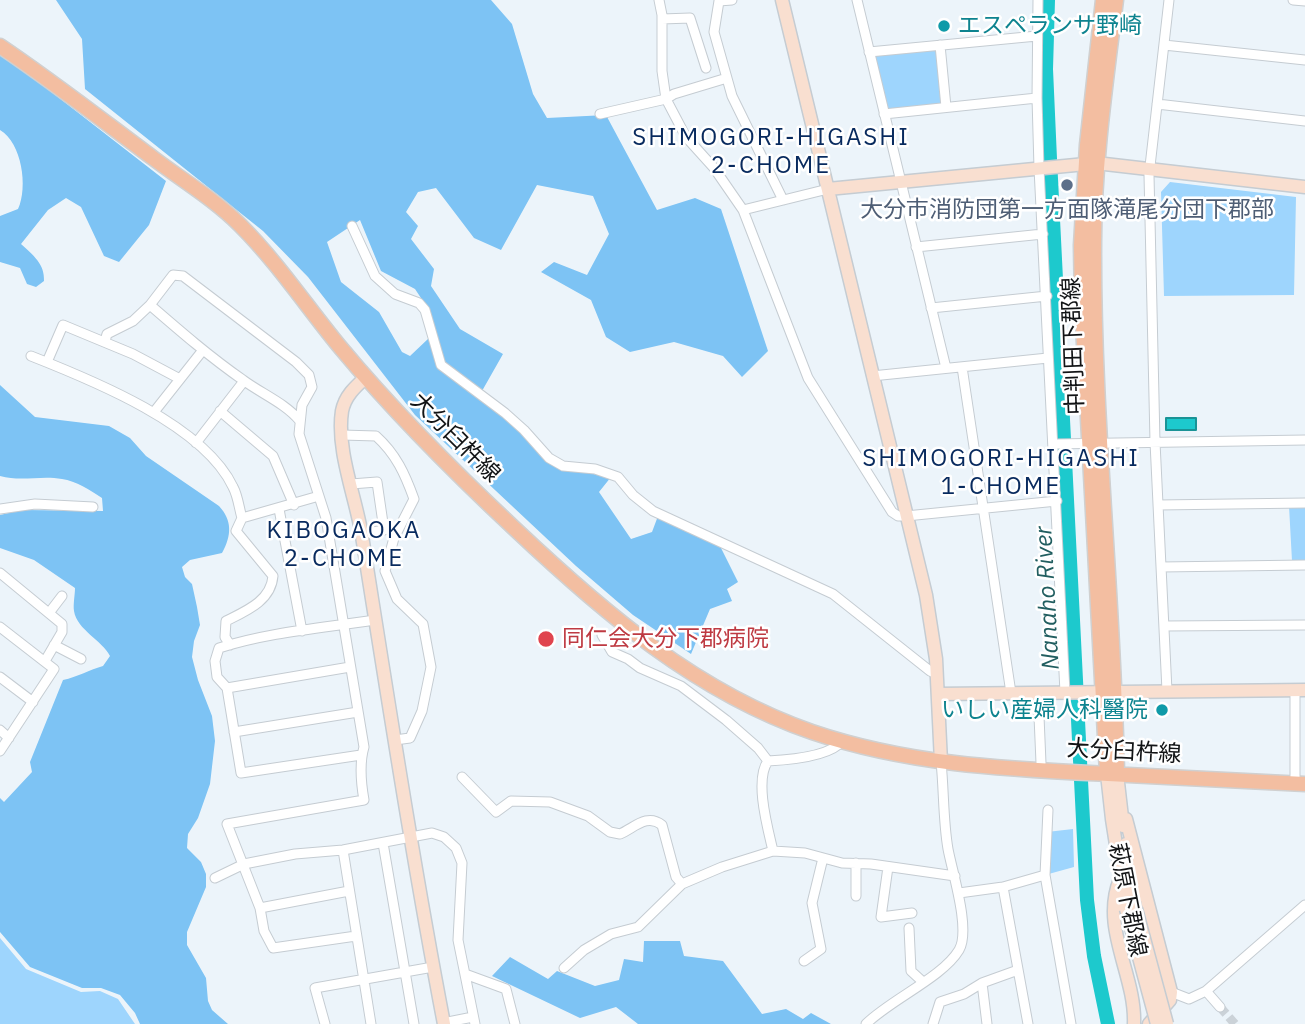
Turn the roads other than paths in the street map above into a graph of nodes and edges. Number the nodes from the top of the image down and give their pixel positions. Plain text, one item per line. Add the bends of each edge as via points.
1 (659, 0) edge
2 (732, 0) edge
3 (782, 0) edge
4 (857, 0) edge
5 (1038, 0) edge
6 (1103, 0) edge
7 (1116, 0) edge
8 (1169, 0) edge
9 (1293, 0) edge
10 (1305, 1) edge
11 (662, 19) junction
12 (1037, 36) junction
13 (940, 45) junction
14 (1164, 45) junction
15 (0, 46) edge
16 (869, 52) junction
17 (1305, 60) edge
18 (706, 68) dead end
19 (727, 78) junction
20 (1037, 98) junction
21 (666, 99) junction
22 (1157, 104) junction
23 (946, 107) junction
24 (600, 114) dead end
25 (884, 114) junction
26 (1305, 121) edge
27 (1091, 164) junction
28 (1040, 168) junction
29 (1149, 169) junction
30 (900, 182) junction
31 (1305, 187) edge
32 (828, 189) junction
33 (783, 200) junction
34 (743, 210) junction
35 (352, 226) dead end
36 (1043, 234) junction
37 (916, 247) junction
38 (1047, 296) junction
39 (150, 305) junction
40 (931, 308) junction
41 (105, 341) junction
42 (203, 350) junction
43 (31, 356) dead end
44 (1048, 358) junction
45 (47, 362) junction
46 (962, 367) junction
47 (946, 368) junction
48 (872, 376) junction
49 (366, 377) junction
50 (180, 379) junction
51 (244, 381) junction
52 (220, 411) junction
53 (154, 412) junction
54 (300, 421) junction
55 (342, 435) junction
56 (1305, 440) edge
57 (1089, 442) junction
58 (1155, 442) junction
59 (195, 443) junction
60 (1055, 444) junction
61 (351, 484) junction
62 (887, 484) junction
63 (319, 496) junction
64 (1057, 501) junction
65 (1305, 503) edge
66 (294, 505) junction
67 (1158, 505) junction
68 (93, 507) dead end
69 (983, 508) junction
70 (0, 509) edge
71 (279, 509) junction
72 (906, 516) junction
73 (242, 518) junction
74 (362, 534) junction
75 (1305, 565) edge
76 (1161, 567) junction
77 (0, 573) edge
78 (62, 596) dead end
79 (49, 613) junction
80 (374, 620) junction
81 (342, 625) junction
82 (1305, 625) edge
83 (1164, 626) junction
84 (0, 627) edge
85 (302, 631) junction
86 (602, 635) dead end
87 (54, 645) junction
88 (230, 645) junction
89 (81, 659) dead end
90 (45, 662) junction
91 (350, 667) junction
92 (937, 674) junction
93 (0, 677) edge
94 (227, 688) junction
95 (1300, 690) edge
96 (1167, 691) junction
97 (1067, 692) junction
98 (1109, 692) junction
99 (1011, 693) junction
100 (1038, 693) junction
101 (938, 694) junction
102 (33, 702) junction
103 (358, 712) junction
104 (0, 730) edge
105 (234, 732) junction
106 (9, 737) junction
107 (395, 740) junction
108 (842, 741) junction
109 (0, 751) edge
110 (361, 755) junction
111 (768, 761) junction
112 (941, 762) junction
113 (1041, 763) junction
114 (1070, 768) junction
115 (1112, 769) junction
116 (462, 778) dead end
117 (1300, 780) edge
118 (1048, 810) dead end
119 (1122, 818) junction
120 (412, 835) junction
121 (383, 843) junction
122 (343, 850) junction
123 (773, 851) junction
124 (823, 858) junction
125 (856, 863) junction
126 (244, 864) junction
127 (888, 867) junction
128 (1045, 875) junction
129 (955, 876) junction
130 (215, 878) dead end
131 (1120, 879) junction
132 (682, 884) junction
133 (1003, 887) junction
134 (349, 891) junction
135 (959, 893) junction
136 (856, 895) dead end
137 (1305, 905) edge
138 (260, 908) junction
139 (1131, 909) junction
140 (912, 913) dead end
141 (909, 928) dead end
142 (356, 936) junction
143 (804, 961) dead end
144 (433, 967) junction
145 (564, 968) dead end
146 (1018, 970) junction
147 (406, 971) junction
148 (464, 974) junction
149 (364, 979) junction
150 (922, 982) junction
151 (982, 983) junction
152 (1171, 992) junction
153 (1206, 992) junction
154 (1220, 1007) tunnel mouth
155 (474, 1021) edge
156 (443, 1023) edge
157 (325, 1024) edge
158 (371, 1024) edge
159 (414, 1024) edge
160 (515, 1024) edge
161 (866, 1024) edge
162 (933, 1024) edge
163 (987, 1024) edge
164 (1028, 1024) edge
165 (1071, 1024) edge
166 (1134, 1024) edge
167 (1149, 1024) edge
168 (1157, 1024) edge
169 (1167, 1024) edge

1 - 11 street
2 - 19 street via 719,1 714,32
3 - 32 street
4 - 16 street
5 - 12 street
6 - 27 main road, 中判田下郡線
7 - 27 main road, 中判田下郡線
8 - 14 street
9 - 10 street
11 - 18 street via 690,18
11 - 21 street
12 - 13 street
12 - 20 street
13 - 16 street
13 - 23 street
14 - 17 street
14 - 22 street
15 - 49 main road, 大分臼杵線 via 226,212 267,254
16 - 25 street
19 - 21 street
19 - 33 street
20 - 23 street
20 - 28 street
21 - 24 street
21 - 34 street via 686,137
22 - 26 street
22 - 29 street
23 - 25 street
25 - 30 street
27 - 28 street
27 - 29 street
27 - 57 main road, 中判田下郡線 via 1081,245
28 - 30 street
28 - 36 street
29 - 31 street
29 - 58 street
30 - 32 street
30 - 37 street
32 - 33 street
32 - 48 street
33 - 34 street
34 - 62 street via 808,377
35 - 92 street via 375,276 395,294 425,310 441,365 524,430 549,458 563,466 618,477 653,511 833,594
36 - 37 street
36 - 38 street
37 - 40 street
38 - 40 street
38 - 44 street
39 - 41 street via 133,321 107,334
39 - 42 street
39 - 54 street via 173,275 183,276 296,362 309,375 312,387
40 - 47 street
41 - 45 street via 63,325
41 - 50 street
42 - 50 street
42 - 51 street
43 - 45 street
44 - 46 street
44 - 60 street
45 - 53 street
46 - 47 street
46 - 69 street
47 - 48 street
48 - 62 street
49 - 55 street via 350,391 342,409
49 - 108 main road, 大分臼杵線 via 450,469 622,624 730,696 785,722
50 - 53 street
51 - 52 street
51 - 54 street
52 - 59 street
52 - 66 street via 273,456
53 - 59 street
54 - 63 street via 299,433
55 - 61 street
55 - 107 street via 376,436 396,457 414,499 394,538 385,571 397,600 423,625 430,667 422,711 410,738
56 - 58 street
57 - 58 street
57 - 60 street
57 - 98 main road, 中判田下郡線
58 - 67 street
59 - 73 street via 218,463 234,488
60 - 64 street
61 - 74 street
61 - 74 street via 377,482 384,530
62 - 72 street
62 - 72 street via 892,512
63 - 66 street
63 - 81 street
64 - 69 street
64 - 97 street
65 - 67 street
66 - 71 street
67 - 76 street
68 - 70 street via 35,504
69 - 72 street
69 - 99 street
71 - 73 street
71 - 85 street
72 - 92 street via 926,595
73 - 88 street via 236,531 273,576 272,586 259,604 226,621 225,637
74 - 80 street
75 - 76 street
76 - 83 street
77 - 79 street
78 - 79 street
79 - 87 street via 62,624
80 - 81 street
80 - 107 street
81 - 85 street
81 - 91 street
82 - 83 street
83 - 96 street
84 - 90 street
85 - 88 street
86 - 111 street via 612,653 681,686 726,720
87 - 89 street
87 - 90 street
88 - 94 street via 219,648 215,661 217,677
90 - 102 street via 54,669
91 - 94 street
91 - 103 street
92 - 101 street
93 - 102 street
94 - 105 street
95 - 96 street
95 - 117 street
96 - 98 street
97 - 98 street
97 - 100 street
98 - 115 main road, 中判田下郡線
99 - 100 street
99 - 101 street
100 - 113 street
101 - 112 street
102 - 106 street
103 - 105 street
103 - 110 street via 364,747
104 - 106 street
105 - 110 street via 241,773
106 - 109 street
107 - 120 street
108 - 111 street via 837,747 794,760
108 - 112 main road, 大分臼杵線
110 - 126 street via 364,800 227,824
111 - 123 street via 763,768 763,797
112 - 113 main road, 大分臼杵線
112 - 114 main road, 大分臼杵線 via 998,769
112 - 129 street
113 - 114 main road, 大分臼杵線
114 - 115 main road, 大分臼杵線
115 - 117 main road, 大分臼杵線
115 - 119 street, 萩原下郡線
115 - 131 street, 萩原下郡線
116 - 132 street via 496,812 511,801 550,802 620,834 646,820 656,820 662,825
118 - 128 street
119 - 139 street, 萩原下郡線
119 - 152 street via 1126,819
120 - 121 street
120 - 144 street
120 - 148 street via 444,837 456,848 462,863 458,940
121 - 122 street
121 - 147 street
122 - 126 street
122 - 134 street
123 - 124 street
123 - 132 street
124 - 125 street
124 - 143 street via 812,903 821,949
125 - 127 street
125 - 136 street
126 - 130 street
126 - 138 street
127 - 129 street
127 - 140 street via 881,917
128 - 133 street
128 - 165 street
129 - 135 street
131 - 139 street, 萩原下郡線
131 - 166 street via 1112,907 1135,1007
132 - 145 street via 638,927 611,934
133 - 135 street
133 - 146 street
134 - 138 street
134 - 142 street
135 - 150 street via 961,948
137 - 153 street
138 - 142 street via 264,932 273,948
139 - 168 street, 萩原下郡線, bridge
139 - 169 street, 萩原下郡線, bridge
141 - 150 street via 911,971
142 - 149 street
144 - 147 street
144 - 156 street
146 - 151 street
146 - 164 street
147 - 149 street
147 - 159 street
148 - 155 street
148 - 160 street via 506,989
149 - 157 street via 315,988
149 - 158 street
150 - 161 street
151 - 162 street via 964,995 940,1002
151 - 163 street
152 - 153 street via 1189,999
152 - 167 street via 1170,1000
153 - 154 street
155 - 156 street

